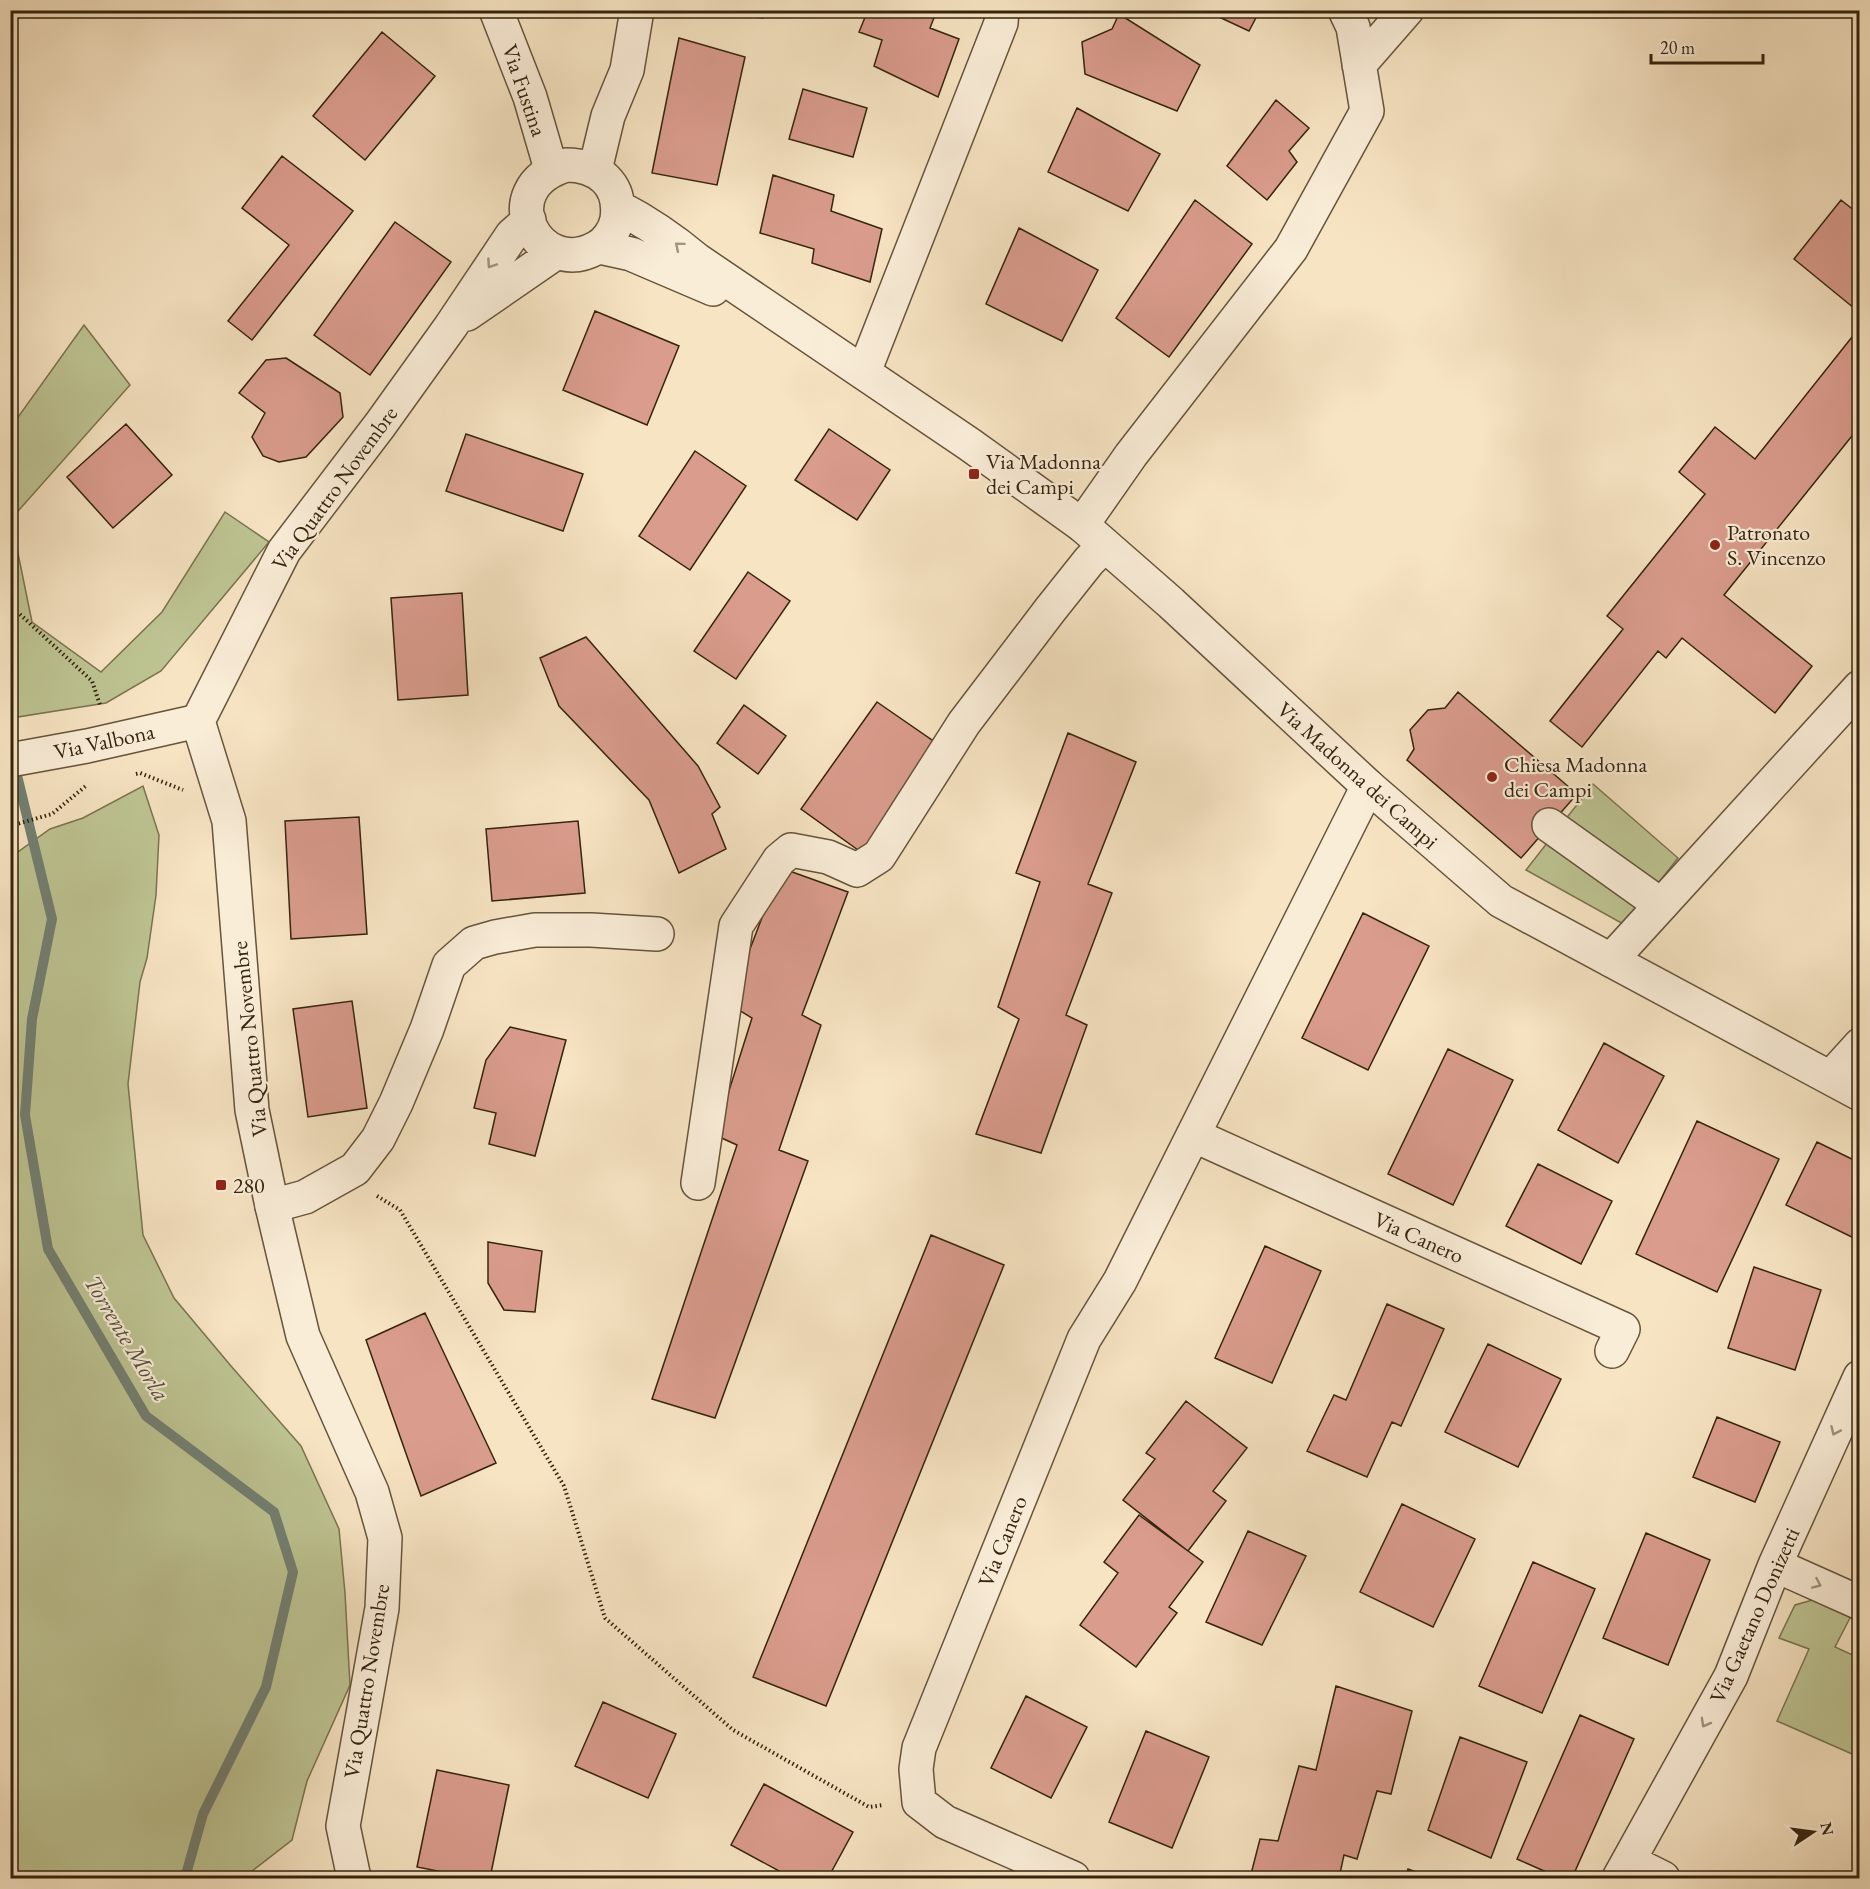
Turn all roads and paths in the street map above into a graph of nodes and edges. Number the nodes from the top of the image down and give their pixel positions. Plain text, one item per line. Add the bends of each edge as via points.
1 (496, 10) edge
2 (637, 10) edge
3 (1002, 10) edge
4 (1345, 10) edge
5 (1407, 10) edge
6 (1359, 65) junction
7 (551, 169) junction
8 (595, 170) junction
9 (618, 207) junction
10 (528, 220) junction
11 (599, 247) junction
12 (557, 252) junction
13 (778, 316) junction
14 (451, 326) junction
15 (864, 372) junction
16 (1093, 536) junction
17 (10, 605) edge
18 (1860, 687) edge
19 (198, 721) junction
20 (99, 743) junction
21 (10, 760) edge
22 (1368, 786) junction
23 (52, 814) dead end
24 (1549, 825) dead end
25 (11, 826) edge
26 (1661, 905) junction
27 (657, 934) dead end
28 (1611, 960) junction
29 (1860, 1045) edge
30 (1831, 1077) junction
31 (1860, 1094) edge
32 (1194, 1135) junction
33 (344, 1175) junction
34 (698, 1183) dead end
35 (272, 1206) junction
36 (1612, 1351) dead end
37 (1860, 1377) edge
38 (1775, 1565) junction
39 (1860, 1603) edge
40 (869, 1807) dead end
41 (1624, 1870) edge
42 (354, 1878) edge
43 (1073, 1878) edge
44 (1663, 1878) edge

1 - 7 street, Via Fustina via 530,97
2 - 8 street via 627,70 608,116
3 - 15 street via 1001,23
4 - 6 street via 1353,27
5 - 6 street
6 - 16 street via 1367,111 1291,249 1131,455
7 - 8 street via 580,165
7 - 10 street via 531,190 526,204
8 - 9 street via 607,179
9 - 11 street via 617,222
13 -> 9 street, Via Madonna dei Campi via 674,240
10 - 12 street via 534,234
10 -> 14 street, Via Quattro Novembre via 493,261
11 - 12 street via 571,255
11 - 13 street, Via Madonna dei Campi via 662,265
12 - 14 street, Via Quattro Novembre
13 - 15 street, Via Madonna dei Campi
14 - 19 street, Via Quattro Novembre via 284,551
15 - 16 street, Via Madonna dei Campi
16 - 22 street, Via Madonna dei Campi
16 - 34 street via 1089,561 964,723 879,856 857,870 828,857 791,850 779,860 736,926
17 - 20 path via 92,681
18 - 26 street
19 - 20 street, Via Valbona
19 - 35 street, Via Quattro Novembre via 229,821 252,1110
20 - 21 street, Via Valbona
22 - 28 street, Via Madonna dei Campi via 1501,901
22 - 32 street, Via Canero
23 - 25 path
24 - 26 street
26 - 28 street
27 - 33 street via 535,930 474,943 449,965 427,1029 378,1139 355,1169
28 - 30 street, Via Madonna dei Campi
29 - 30 street
30 - 31 street, Via Madonna dei Campi
32 - 36 street, Via Canero via 1623,1329
32 - 43 street, Via Canero via 1120,1281 1084,1339 919,1748 919,1802 945,1822
33 - 35 street via 305,1197
33 - 40 path via 400,1210 540,1445 564,1486 605,1618 733,1730
35 - 42 street, Via Quattro Novembre via 303,1336 372,1492 385,1538 382,1608 342,1826
37 -> 38 street, Via Gaetano Donizetti
38 -> 39 street
38 -> 41 street, Via Gaetano Donizetti via 1731,1676
41 - 44 street

